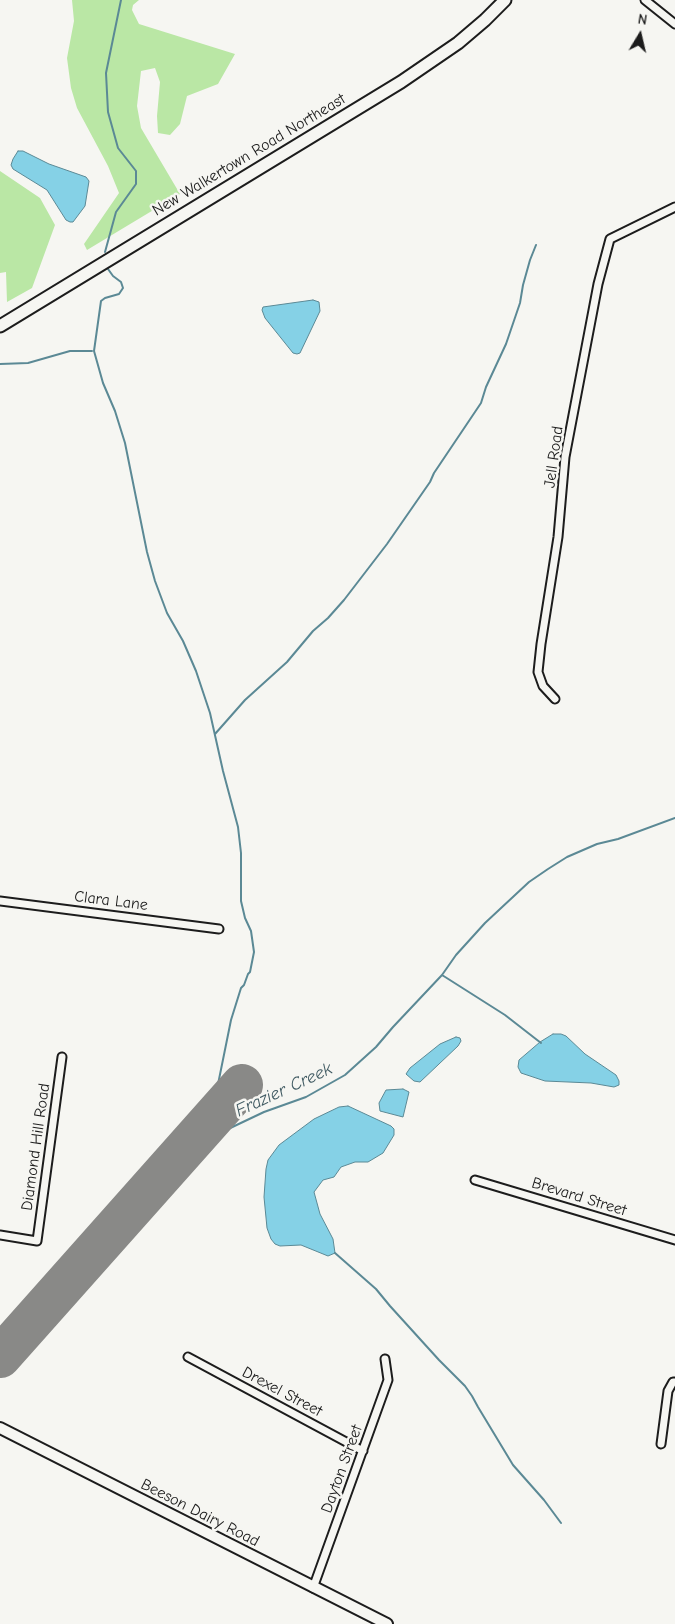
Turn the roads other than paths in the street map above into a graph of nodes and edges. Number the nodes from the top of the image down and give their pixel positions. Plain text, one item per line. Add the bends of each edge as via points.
1 (505, 0) edge
2 (645, 0) edge
3 (675, 24) edge
4 (675, 207) edge
5 (0, 326) edge
6 (556, 699) dead end
7 (0, 901) edge
8 (219, 929) dead end
9 (62, 1057) dead end
10 (475, 1180) dead end
11 (0, 1235) edge
12 (675, 1240) edge
13 (188, 1357) dead end
14 (385, 1358) dead end
15 (675, 1382) edge
16 (0, 1428) edge
17 (661, 1444) dead end
18 (363, 1451) junction
19 (313, 1588) junction
20 (387, 1624) edge

1 - 5 main road, New Walkertown Road Northeast via 458,43 401,82
2 - 3 street
4 - 6 street, Jell Road via 610,239 598,284 565,457 558,537 538,672 543,686
7 - 8 street, Clara Lane
9 - 11 street, Diamond Hill Road via 37,1241
10 - 12 street, Brevard Street
13 - 18 street, Drexel Street
14 - 18 street, Dayton Street via 388,1380
15 - 17 street via 668,1391
16 - 19 street, Beeson Dairy Road
18 - 19 street, Dayton Street
19 - 20 street, Beeson Dairy Road

